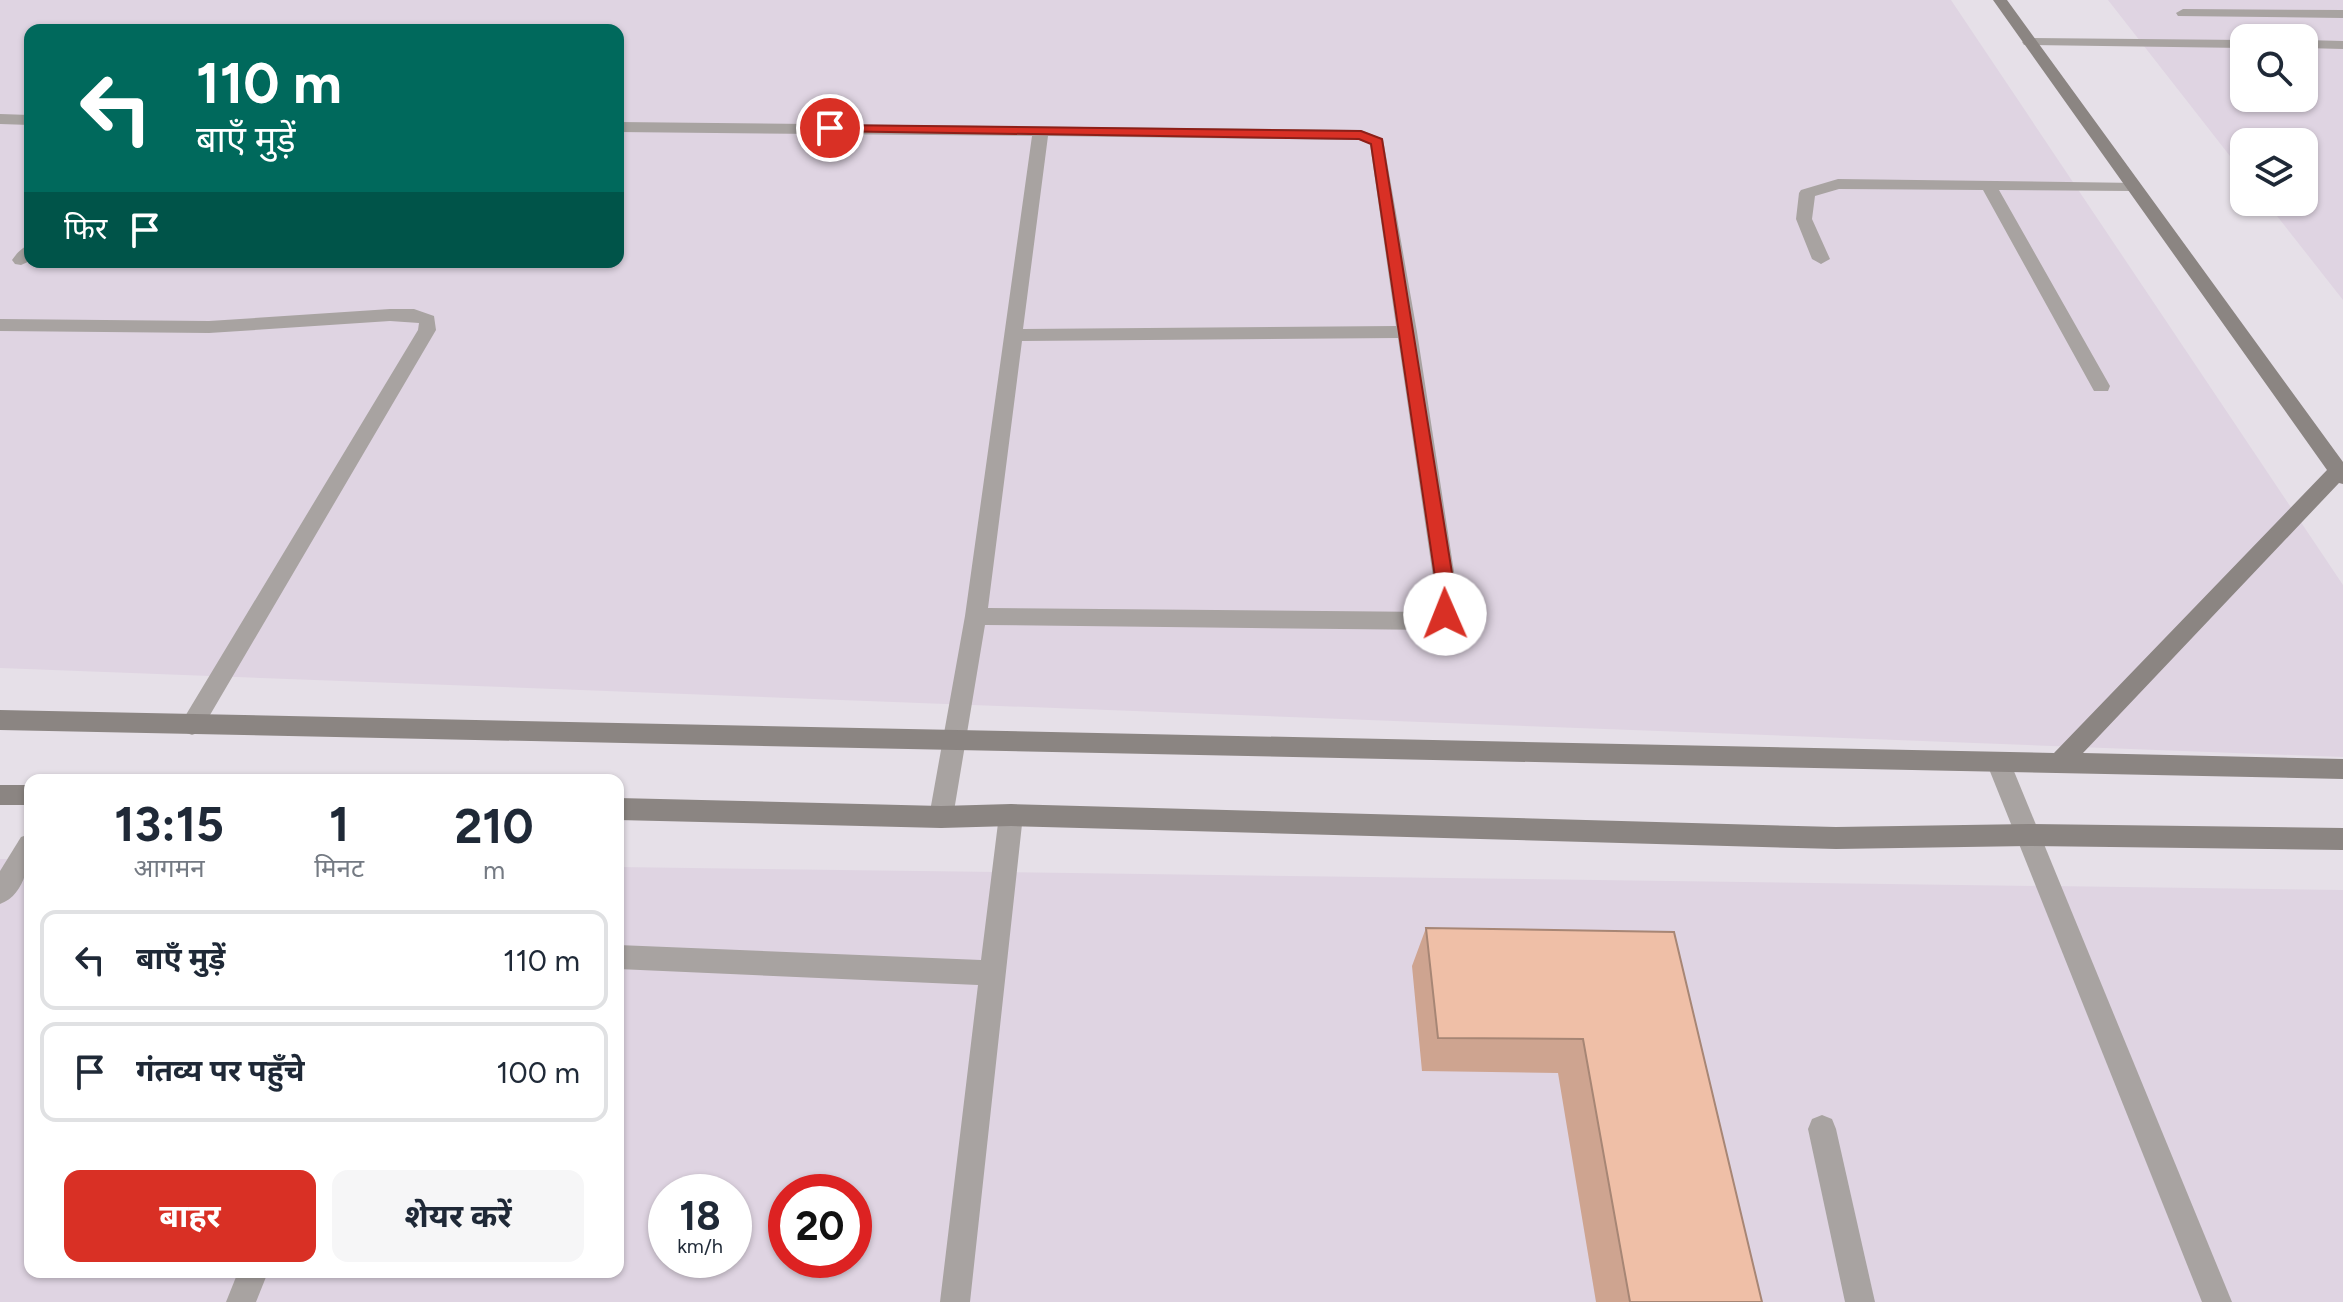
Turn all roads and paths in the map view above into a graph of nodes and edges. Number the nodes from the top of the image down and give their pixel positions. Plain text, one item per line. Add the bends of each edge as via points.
1 (2000, 0) edge
2 (2183, 13) dead end
3 (2343, 14) edge
4 (2029, 42) junction
5 (2230, 44) edge
6 (2318, 44) edge
7 (2343, 45) edge
8 (0, 119) edge
9 (24, 120) edge
10 (624, 127) edge
11 (1041, 130) junction
12 (1988, 185) junction
13 (2132, 186) junction
14 (1821, 259) dead end
15 (0, 325) edge
16 (1408, 332) junction
17 (1014, 335) junction
18 (2101, 386) dead end
19 (2340, 474) edge
20 (976, 616) junction
21 (0, 720) edge
22 (192, 725) junction
23 (953, 741) junction
24 (1999, 764) junction
25 (2058, 764) junction
26 (2343, 769) edge
27 (0, 795) edge
28 (24, 795) edge
29 (624, 809) edge
30 (1011, 815) junction
31 (941, 817) junction
32 (2029, 835) junction
33 (2343, 839) edge
34 (24, 855) edge
35 (0, 893) edge
36 (624, 957) edge
37 (993, 973) junction
38 (1822, 1129) dead end
39 (251, 1278) edge
40 (241, 1302) edge
41 (955, 1302) edge
42 (1860, 1302) edge
43 (2217, 1302) edge

1 - 4 main road
2 - 3 lane
4 - 5 lane
4 - 13 main road
6 - 7 lane
8 - 9 lane
10 - 11 lane
11 - 16 lane via 1370,137 1377,142
11 - 17 lane
12 - 13 lane
12 - 14 lane via 1838,184 1807,193 1804,219
12 - 18 lane
13 - 19 main road
15 - 22 lane via 209,327 390,315 428,320 427,330
16 - 17 lane
16 - 20 lane via 1448,604 1437,621
17 - 20 lane
19 - 25 main road
20 - 23 lane
21 - 22 main road
22 - 23 main road
23 - 24 main road
23 - 31 lane
24 - 25 main road
24 - 32 lane
25 - 26 main road
27 - 28 main road
29 - 31 main road
30 - 31 main road
30 - 32 main road via 1836,838
30 - 37 lane
32 - 33 main road
32 - 43 lane
34 - 35 lane
36 - 37 lane
37 - 41 lane
38 - 42 lane
39 - 40 lane

